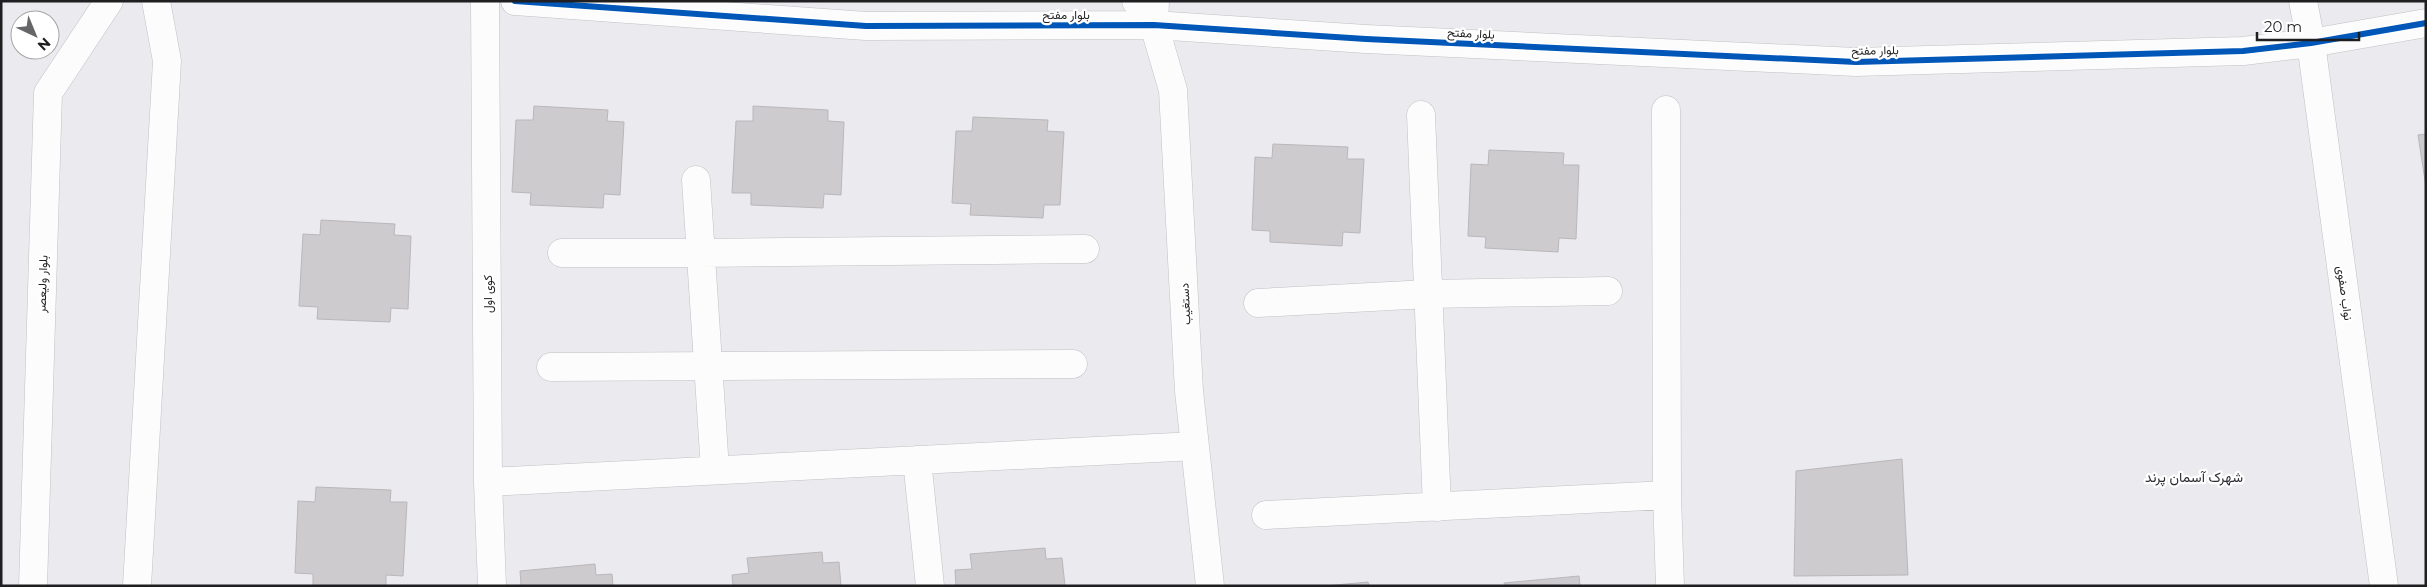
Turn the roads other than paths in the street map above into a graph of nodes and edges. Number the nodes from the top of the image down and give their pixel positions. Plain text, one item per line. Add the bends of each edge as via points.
1 (109, 1) edge
2 (156, 1) edge
3 (485, 1) edge
4 (515, 1) edge
5 (1136, 1) edge
6 (2303, 1) edge
7 (1155, 13) edge
8 (2426, 23) edge
9 (2311, 43) junction
10 (1666, 110) dead end
11 (1421, 115) dead end
12 (696, 180) dead end
13 (1085, 249) dead end
14 (562, 253) dead end
15 (701, 254) junction
16 (1608, 291) dead end
17 (1428, 294) junction
18 (1258, 303) dead end
19 (1072, 364) dead end
20 (708, 365) junction
21 (551, 366) dead end
22 (1195, 446) junction
23 (917, 460) junction
24 (715, 470) junction
25 (488, 482) junction
26 (1666, 495) junction
27 (1437, 507) junction
28 (1266, 515) dead end
29 (33, 586) edge
30 (136, 586) edge
31 (492, 586) edge
32 (930, 586) edge
33 (1210, 586) edge
34 (1670, 586) edge
35 (2384, 586) edge

1 - 29 street, بلوار ولیعصر via 48,93
2 - 30 street via 167,61
3 - 25 street, کوی اول
4 - 7 street, بلوار مفتح via 866,26
5 - 7 street, دستغیب
6 - 9 street, نواب صفوی
7 - 9 street, بلوار مفتح via 1366,39 1856,62 2244,51
7 - 22 street, دستغیب via 1173,90 1189,391
8 - 9 street, بلوار مفتح
9 - 35 street, نواب صفوی
10 - 26 street
11 - 17 street
12 - 15 street
13 - 15 street
14 - 15 street
15 - 20 street
16 - 17 street
17 - 18 street
17 - 27 street
19 - 20 street
20 - 21 street
20 - 24 street
22 - 23 street
22 - 33 street, دستغیب
23 - 24 street
23 - 32 street
24 - 25 street
25 - 31 street, کوی اول
26 - 27 street
26 - 34 street
27 - 28 street

